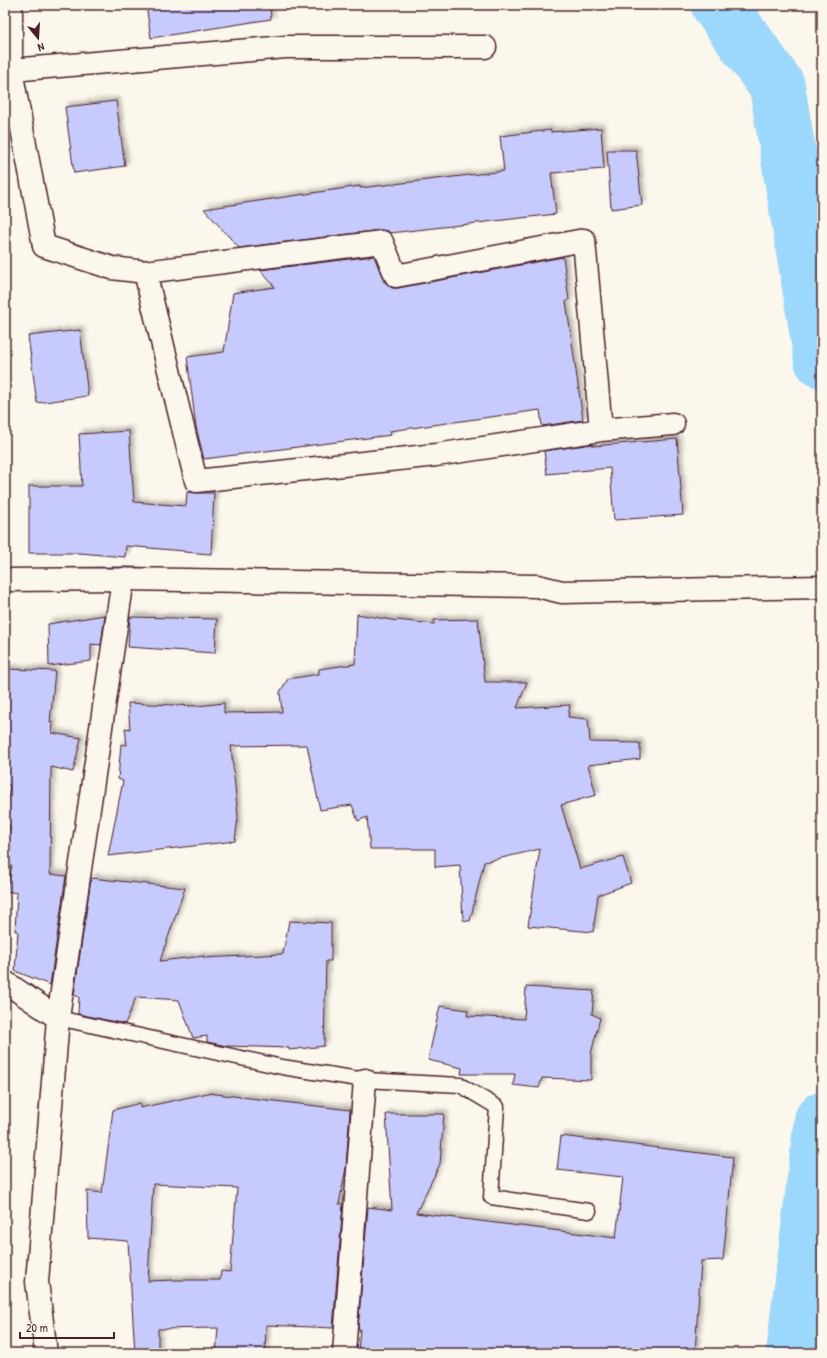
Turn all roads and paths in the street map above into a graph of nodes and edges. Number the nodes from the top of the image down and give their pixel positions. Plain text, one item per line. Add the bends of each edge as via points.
1 (11, 5) edge
2 (485, 47) dead end
3 (8, 72) edge
4 (145, 272) junction
5 (673, 424) dead end
6 (601, 430) junction
7 (123, 579) junction
8 (5, 580) edge
9 (822, 587) edge
10 (5, 982) edge
11 (58, 1018) junction
12 (365, 1080) junction
13 (589, 1211) dead end
14 (46, 1353) edge
15 (344, 1353) edge

1 - 3 street
2 - 3 street via 286,47
3 - 4 street via 44,246 112,268
4 - 6 street via 196,481 436,455
4 - 6 street via 382,242 396,276 584,240
5 - 6 street
7 - 8 street
7 - 9 street via 537,586 562,592
7 - 11 street
10 - 11 street
11 - 12 lane via 282,1067
11 - 14 street via 37,1282
12 - 13 lane via 460,1085 497,1107 491,1197
12 - 15 street

